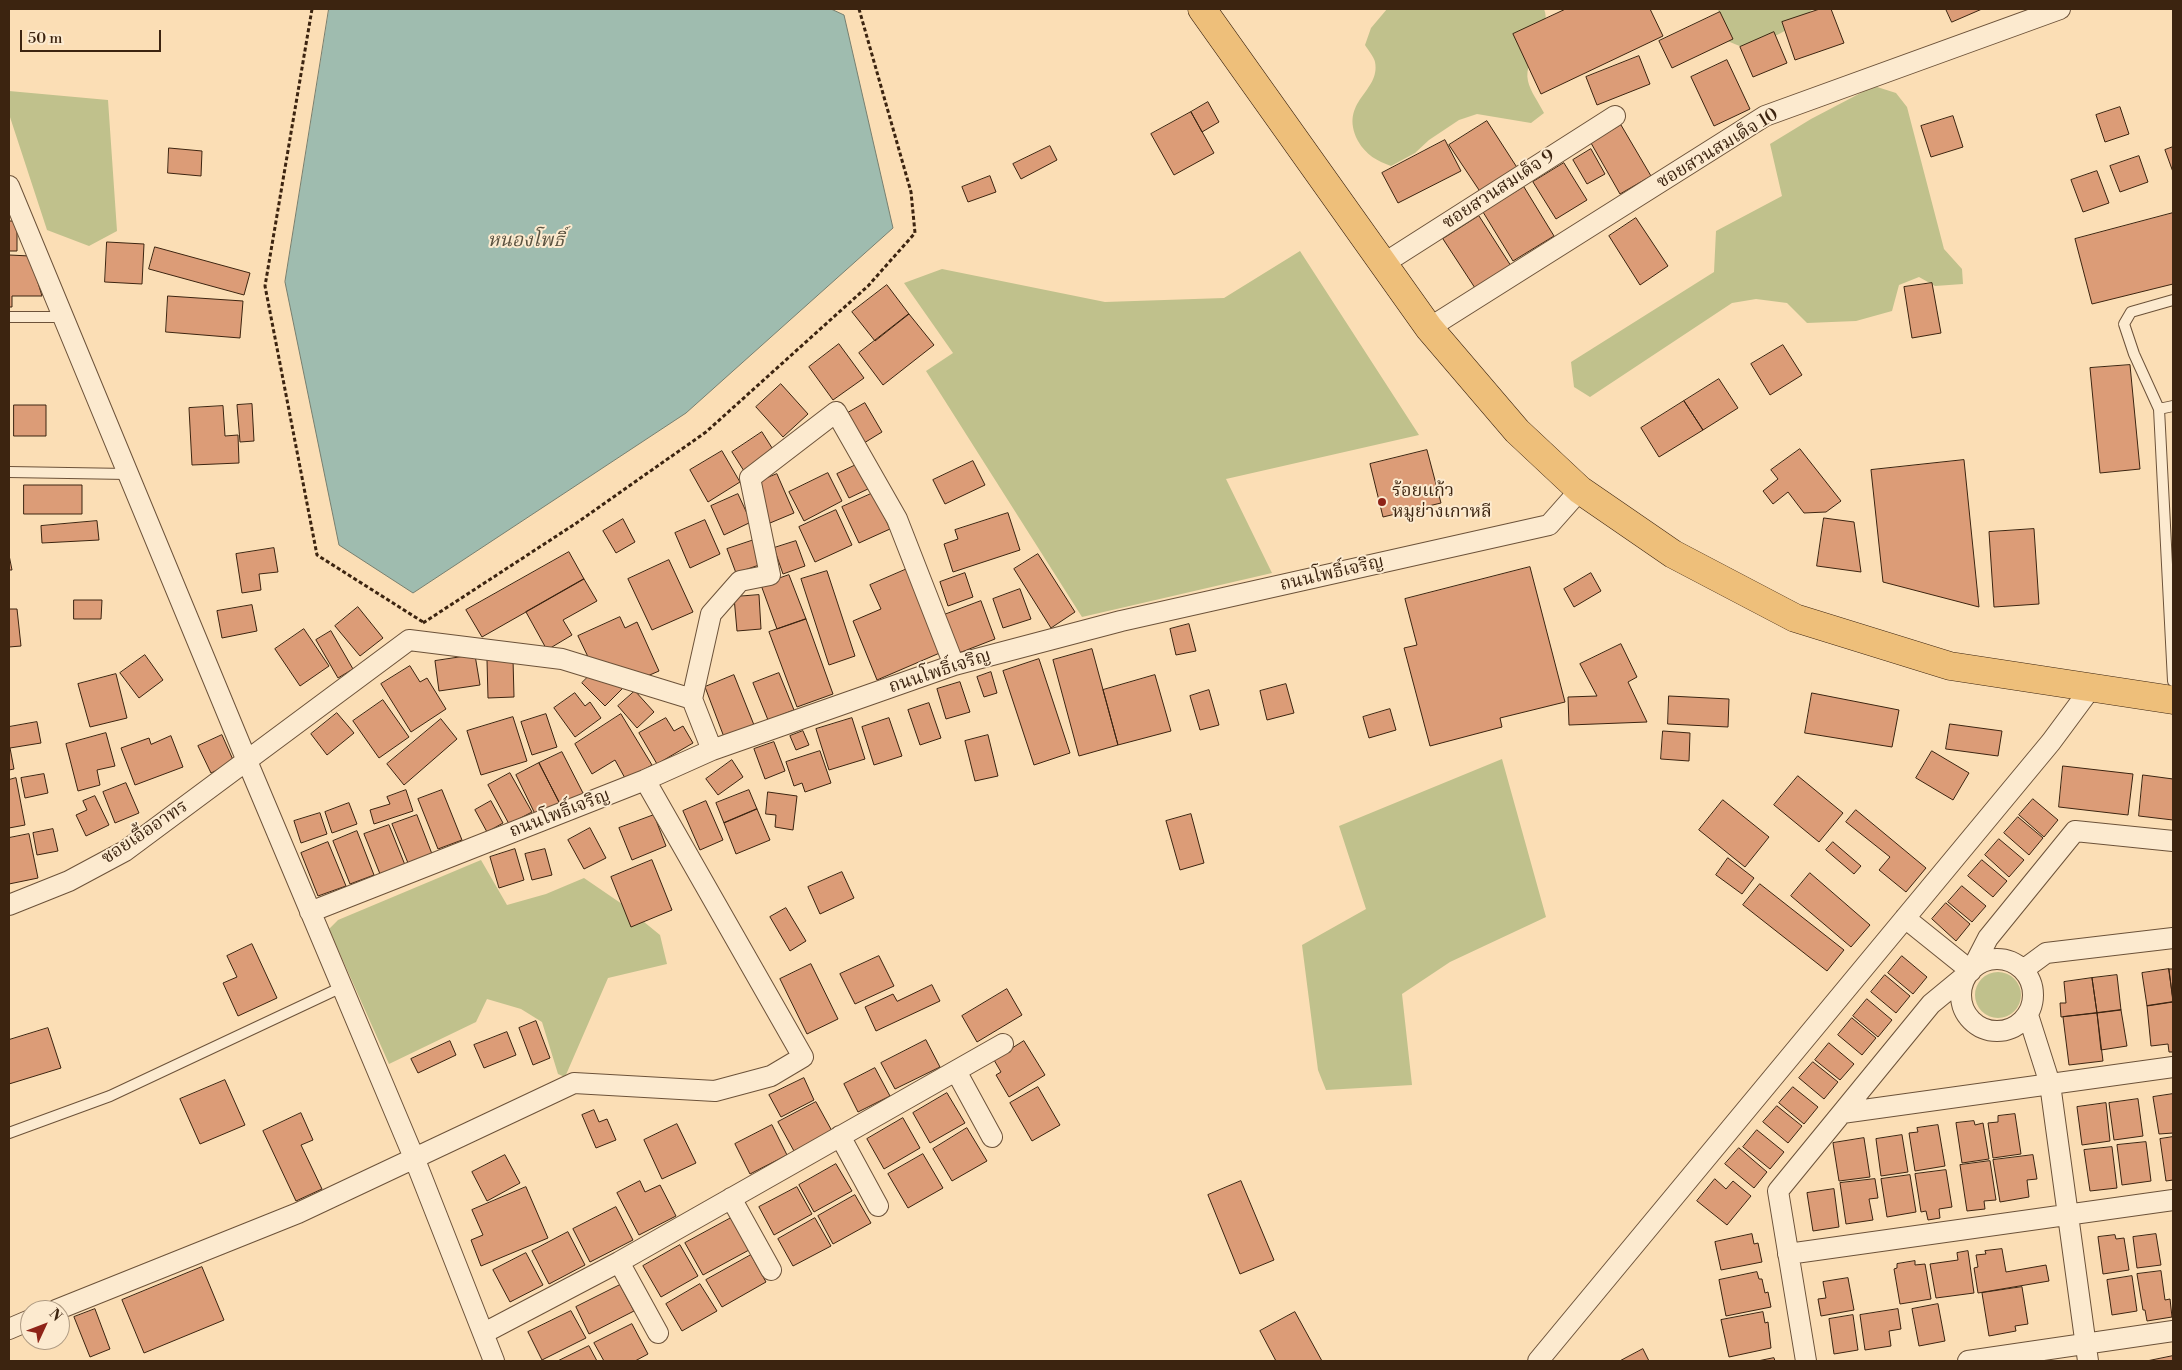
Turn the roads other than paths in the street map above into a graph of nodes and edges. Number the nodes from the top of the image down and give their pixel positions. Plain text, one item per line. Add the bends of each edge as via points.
1 (1202, 9) edge
2 (2051, 10) edge
3 (1615, 116) dead end
4 (10, 195) edge
5 (1383, 264) junction
6 (2173, 300) edge
7 (9, 317) edge
8 (62, 317) junction
9 (1429, 328) junction
10 (2173, 406) edge
11 (2160, 409) junction
12 (9, 472) edge
13 (127, 474) junction
14 (1580, 490) junction
15 (954, 665) junction
16 (2173, 681) edge
17 (2091, 688) junction
18 (692, 700) junction
19 (2173, 700) edge
20 (712, 750) junction
21 (246, 761) junction
22 (645, 780) junction
23 (2173, 842) edge
24 (9, 905) edge
25 (310, 912) junction
26 (1905, 918) junction
27 (2173, 938) edge
28 (2023, 970) junction
29 (1971, 971) junction
30 (342, 987) junction
31 (2028, 1015) junction
32 (1003, 1044) dead end
33 (2173, 1066) edge
34 (956, 1071) junction
35 (2050, 1084) junction
36 (1842, 1113) junction
37 (9, 1133) edge
38 (840, 1136) junction
39 (992, 1137) dead end
40 (415, 1160) junction
41 (731, 1198) junction
42 (2173, 1200) edge
43 (878, 1206) dead end
44 (2068, 1215) junction
45 (1788, 1254) junction
46 (618, 1262) junction
47 (771, 1270) dead end
48 (70, 1304) edge
49 (2173, 1331) edge
50 (484, 1333) junction
51 (658, 1333) dead end
52 (2086, 1353) edge
53 (494, 1361) edge
54 (1538, 1361) edge
55 (1806, 1361) edge
56 (1968, 1361) edge

1 - 5 main road
2 - 9 street, ซอยสวนสมเด็จ 10 via 1765,116
3 - 5 street, ซอยสวนสมเด็จ 9
4 - 8 street
5 - 9 main road
6 - 11 lane via 2132,312 2124,324
7 - 8 lane
8 - 13 street
9 - 14 main road via 1517,431
10 - 11 lane
11 - 16 lane
12 - 13 lane
13 - 21 street
14 - 15 street, ถนนโพธิ์เจริญ via 1549,525 1121,621
14 - 17 main road via 1673,554 1795,618 1950,666
15 - 18 street via 897,519 836,412 750,478 770,575 740,581 711,614
15 - 20 street, ถนนโพธิ์เจริญ
17 - 19 main road
17 - 26 street via 2051,742
18 - 20 street
18 - 21 street, ซอยเอื้ออาทร via 562,659 409,640
20 - 22 street, ถนนโพธิ์เจริญ
21 - 24 street, ซอยเอื้ออาทร via 125,851 69,881
21 - 25 street
22 - 25 street, ถนนโพธิ์เจริญ
22 - 40 street via 803,1057 772,1076 715,1092 574,1083
23 - 29 street via 2075,831 1988,938
25 - 30 street
26 - 29 street
26 - 54 street
27 - 28 street via 2046,953
28 - 29 street via 2011,962 1997,959 1982,962
28 - 31 street via 2033,992
29 - 31 street via 1961,992 1965,1010 1976,1024 1998,1031 2020,1024
29 - 36 street via 1931,1004
30 - 37 lane via 110,1096
30 - 40 street
31 - 35 street
32 - 34 street
33 - 35 street
34 - 38 street
34 - 39 street
35 - 36 street
35 - 44 street
36 - 45 street via 1778,1190
38 - 41 street
38 - 43 street
40 - 48 street via 298,1214
40 - 50 street
41 - 46 street
41 - 47 street
42 - 44 street
44 - 45 street
44 - 52 street
45 - 55 street
46 - 50 street
46 - 51 street
49 - 52 street
50 - 53 street
52 - 56 street

